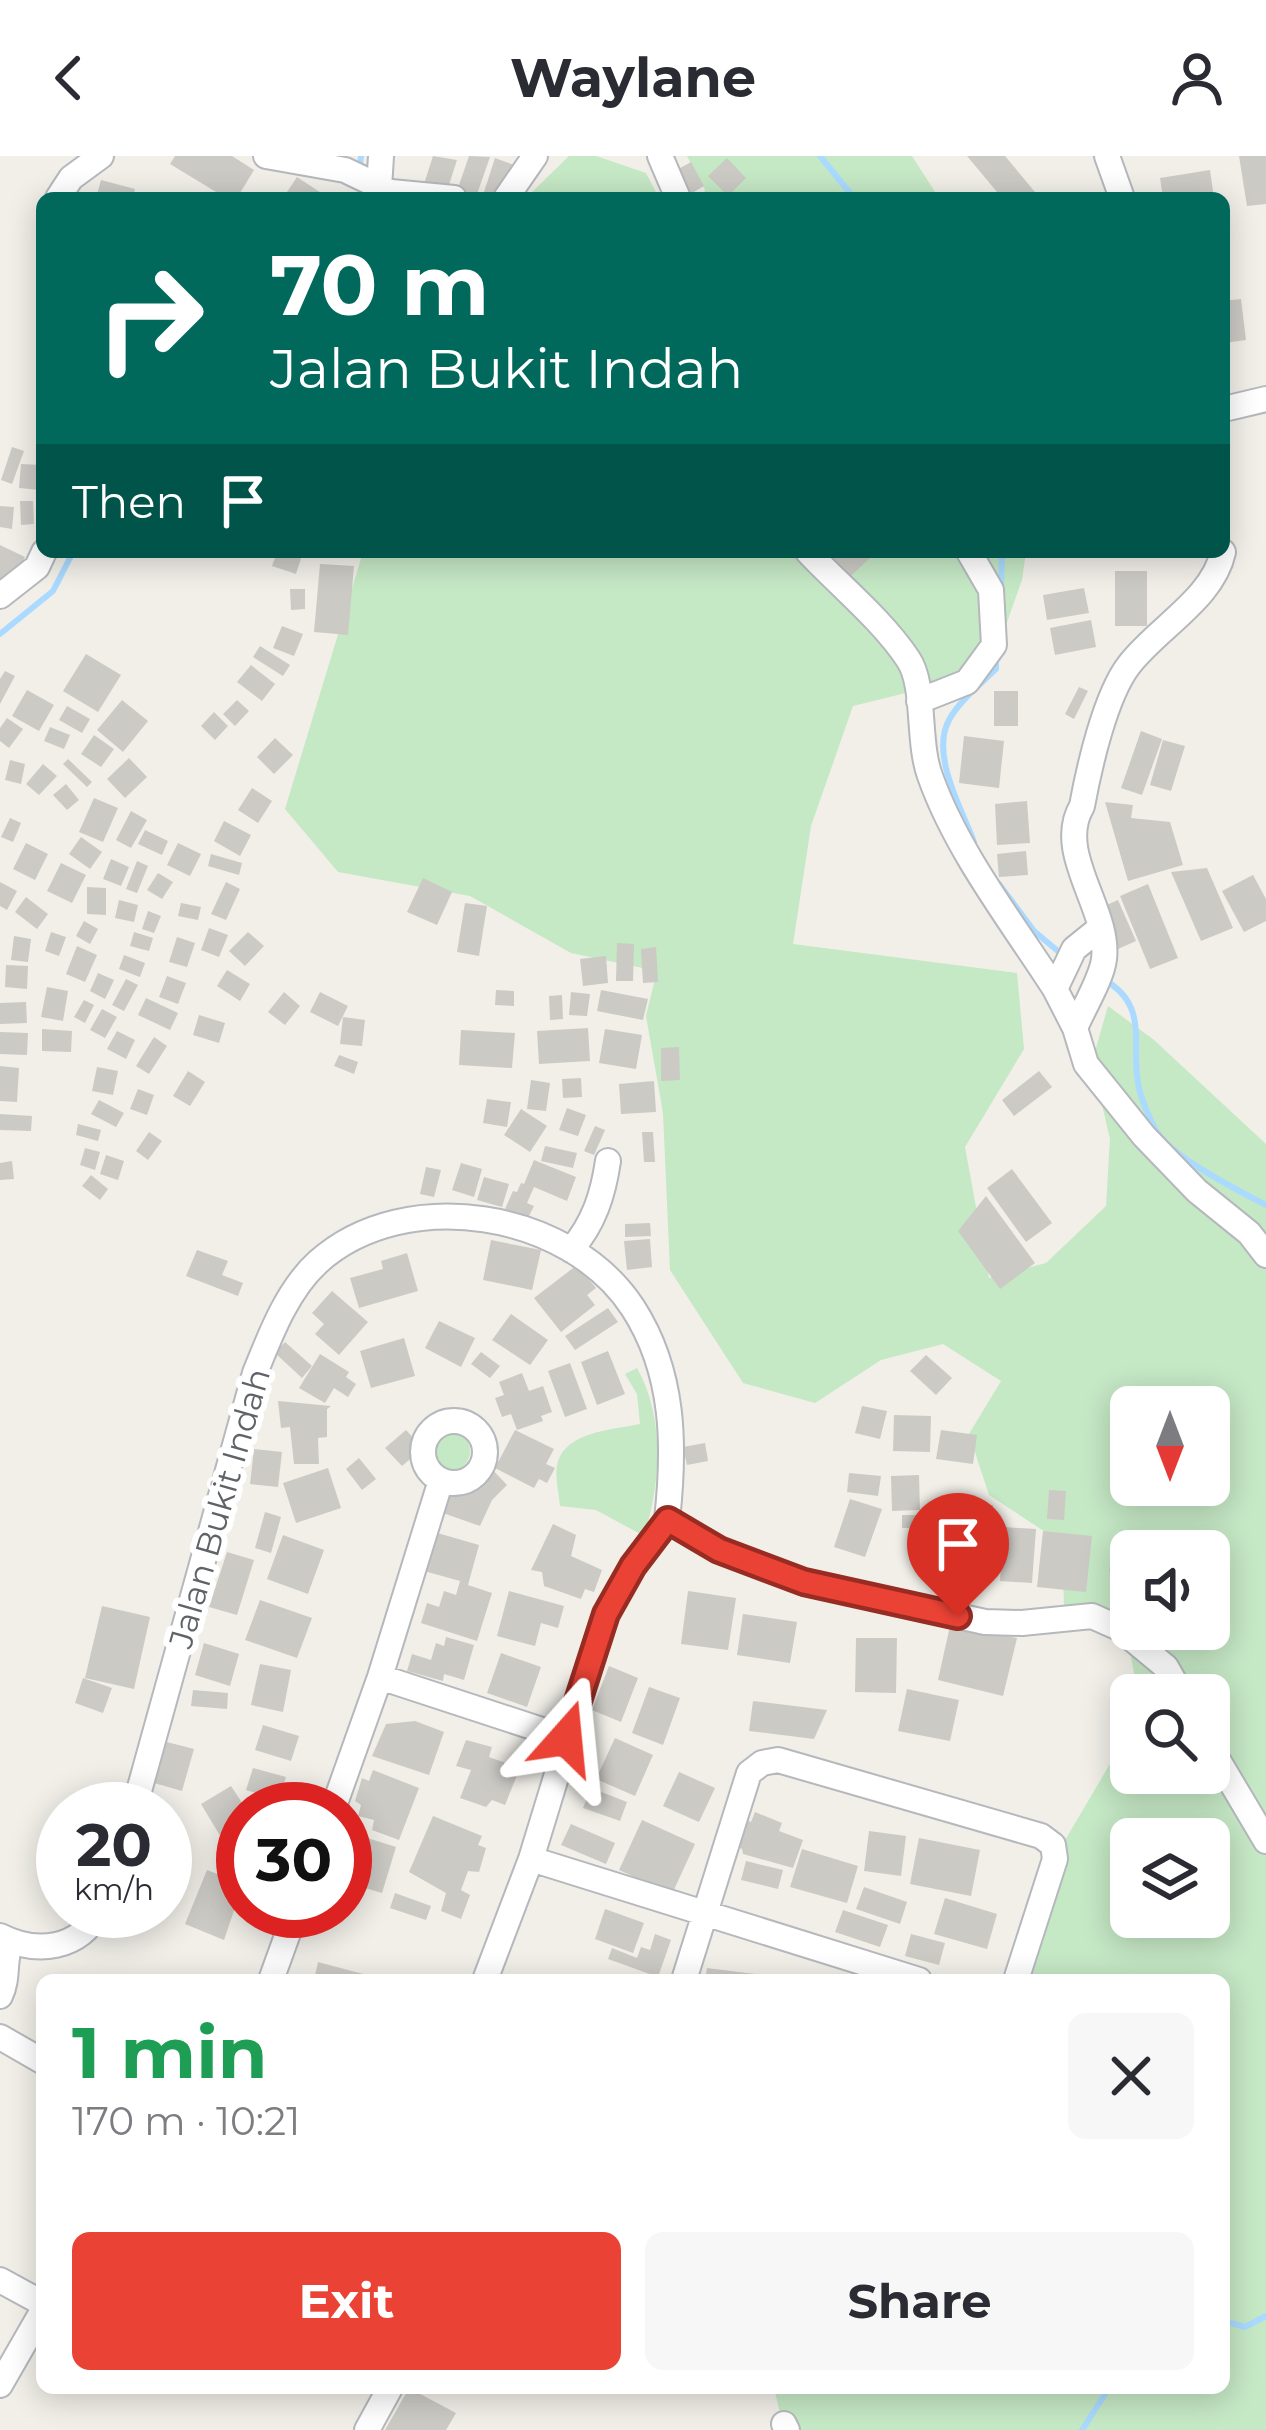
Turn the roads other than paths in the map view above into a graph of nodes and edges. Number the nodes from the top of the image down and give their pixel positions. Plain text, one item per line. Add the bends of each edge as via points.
1 (101, 156) edge
2 (266, 156) edge
3 (535, 156) edge
4 (660, 156) edge
5 (1107, 156) edge
6 (381, 157) edge
7 (377, 188) edge
8 (62, 192) edge
9 (408, 192) edge
10 (510, 192) edge
11 (675, 192) edge
12 (1119, 192) edge
13 (1266, 398) edge
14 (1230, 407) edge
15 (41, 558) edge
16 (814, 558) edge
17 (972, 558) edge
18 (1222, 558) edge
19 (0, 596) edge
20 (919, 701) junction
21 (1090, 935) junction
22 (1059, 980) junction
23 (1075, 1028) junction
24 (608, 1161) dead end
25 (571, 1250) junction
26 (1266, 1255) edge
27 (441, 1480) dead end
28 (668, 1520) junction
29 (1170, 1674) edge
30 (380, 1677) junction
31 (566, 1738) junction
32 (1230, 1780) edge
33 (141, 1782) edge
34 (343, 1782) edge
35 (1266, 1841) edge
36 (531, 1859) junction
37 (705, 1913) junction
38 (73, 1938) edge
39 (286, 1938) edge
40 (4, 1948) edge
41 (273, 1974) edge
42 (487, 1974) edge
43 (686, 1974) edge
44 (900, 1974) edge
45 (1018, 1974) edge
46 (0, 1996) edge
47 (0, 2037) edge
48 (36, 2058) edge
49 (0, 2280) edge
50 (36, 2304) edge
51 (36, 2319) edge
52 (0, 2384) edge
53 (387, 2394) edge
54 (367, 2430) edge

1 - 8 street
2 - 7 street
3 - 10 street
4 - 11 street
5 - 12 street
6 - 7 street
7 - 9 street
13 - 14 street
15 - 19 street
16 - 20 street via 909,660
17 - 20 street via 991,590 994,645 967,682
18 - 21 street via 1126,668 1107,714 1072,830
20 - 22 street via 924,757 940,801 990,889
21 - 22 street
21 - 23 street via 1105,956
22 - 23 street
23 - 26 street via 1086,1064 1144,1136
24 - 25 street via 603,1193
25 - 28 street, Jalan Bukit Indah via 623,1294 659,1364 673,1462
25 - 33 street, Jalan Bukit Indah via 531,1231 440,1217 362,1234 313,1266 255,1373
27 - 30 street
28 - 29 street via 719,1550 804,1582 985,1622 1092,1616 1119,1628
28 - 31 street via 606,1614
30 - 31 street
30 - 34 street
31 - 36 street
32 - 35 street
36 - 37 street
36 - 42 street
37 - 43 street
37 - 44 street
37 - 45 street via 749,1773 778,1760 1053,1845
38 - 40 street via 57,1947
39 - 41 street
40 - 46 street
47 - 48 street
49 - 50 street
51 - 52 street
53 - 54 street

